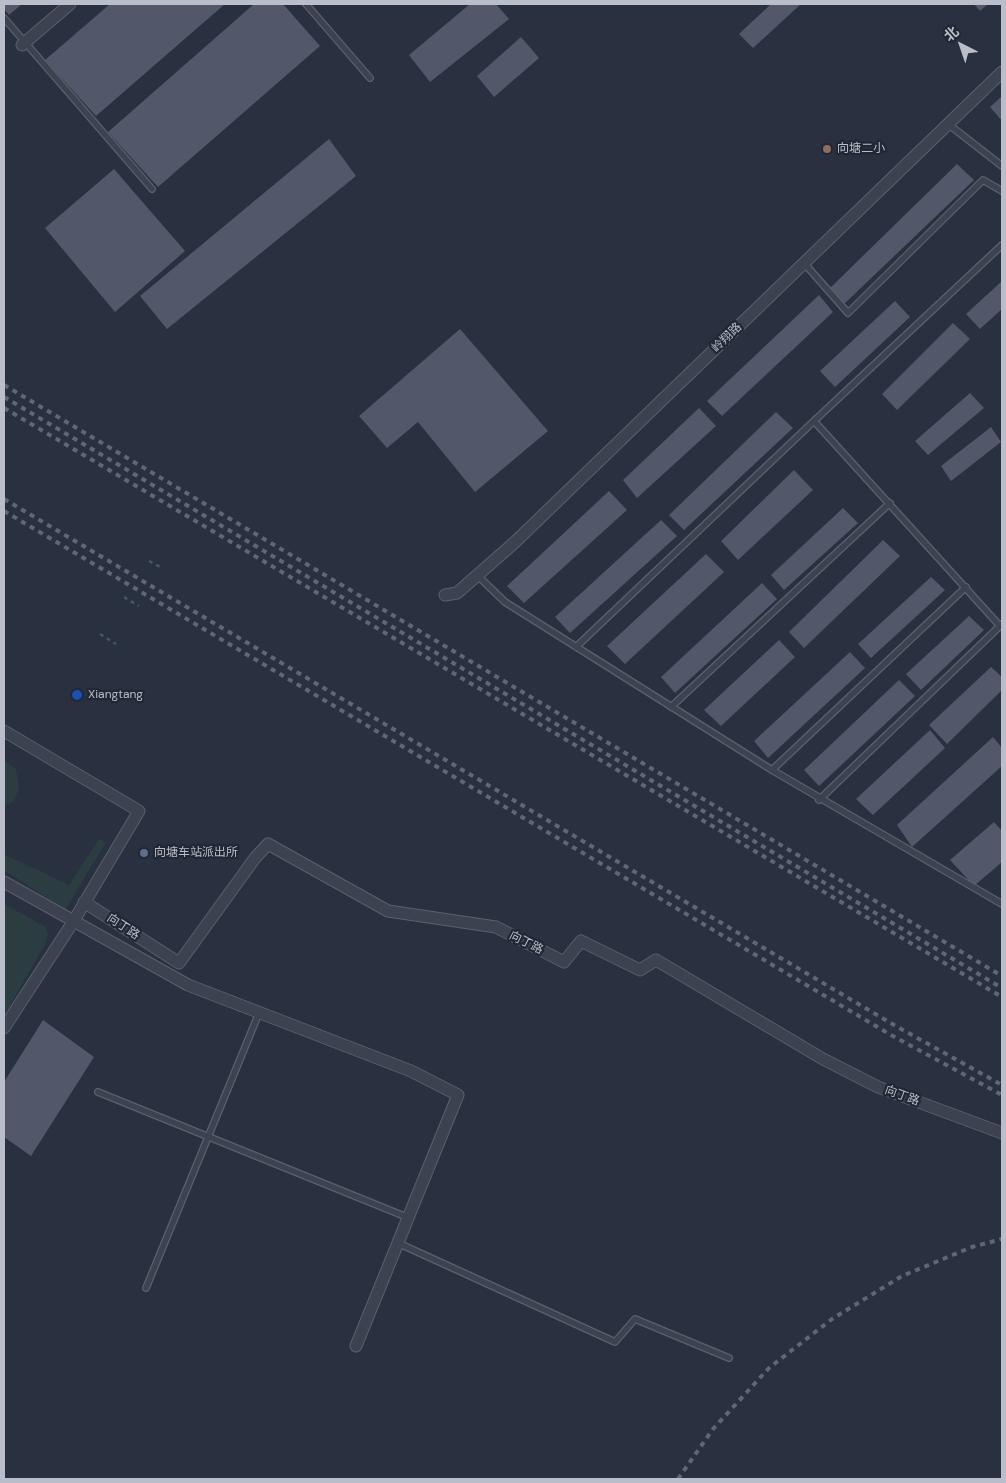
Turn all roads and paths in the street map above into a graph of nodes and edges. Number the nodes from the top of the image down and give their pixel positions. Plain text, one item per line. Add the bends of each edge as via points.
1 (70, 4) edge
2 (306, 4) edge
3 (4, 18) edge
4 (23, 44) junction
5 (1002, 72) edge
6 (370, 78) dead end
7 (948, 124) junction
8 (1002, 166) edge
9 (152, 189) dead end
10 (1002, 191) edge
11 (1002, 244) edge
12 (804, 263) junction
13 (814, 421) junction
14 (890, 503) junction
15 (149, 561) dead end
16 (162, 568) dead end
17 (478, 576) junction
18 (966, 587) junction
19 (445, 595) dead end
20 (124, 597) dead end
21 (139, 606) dead end
22 (1001, 625) edge
23 (100, 634) dead end
24 (116, 644) dead end
25 (576, 647) junction
26 (671, 706) junction
27 (4, 731) edge
28 (772, 770) junction
29 (819, 800) junction
30 (4, 882) edge
31 (84, 902) junction
32 (1002, 904) edge
33 (73, 922) junction
34 (259, 1013) junction
35 (4, 1028) edge
36 (98, 1092) dead end
37 (1002, 1133) edge
38 (208, 1136) junction
39 (408, 1218) junction
40 (398, 1243) junction
41 (146, 1288) dead end
42 (356, 1346) dead end
43 (729, 1358) dead end

1 - 4 street
2 - 6 lane
3 - 4 lane
4 - 9 lane
5 - 7 street, 岭翔路
7 - 8 lane
7 - 12 street, 岭翔路
10 - 12 lane via 983,180 848,313
11 - 13 lane
12 - 17 street, 岭翔路
13 - 14 lane
13 - 25 lane
14 - 18 lane
14 - 26 lane
15 - 16 path
17 - 19 street, 岭翔路 via 456,593
17 - 25 lane via 505,602
18 - 22 lane
18 - 28 lane
20 - 21 path
22 - 29 lane
23 - 24 path
25 - 26 lane
26 - 28 lane
27 - 31 street via 139,811
28 - 29 lane
29 - 32 lane
30 - 33 street
31 - 33 street
31 - 37 street, 向丁路 via 179,963 268,844 388,911 496,927 564,962 582,942 640,970 656,960 823,1059 878,1087
33 - 34 street via 188,985
33 - 35 street
34 - 38 lane
34 - 39 street via 412,1071 458,1095
36 - 38 lane
38 - 39 lane
38 - 41 lane
39 - 40 street
40 - 42 street
40 - 43 lane via 615,1342 635,1320

